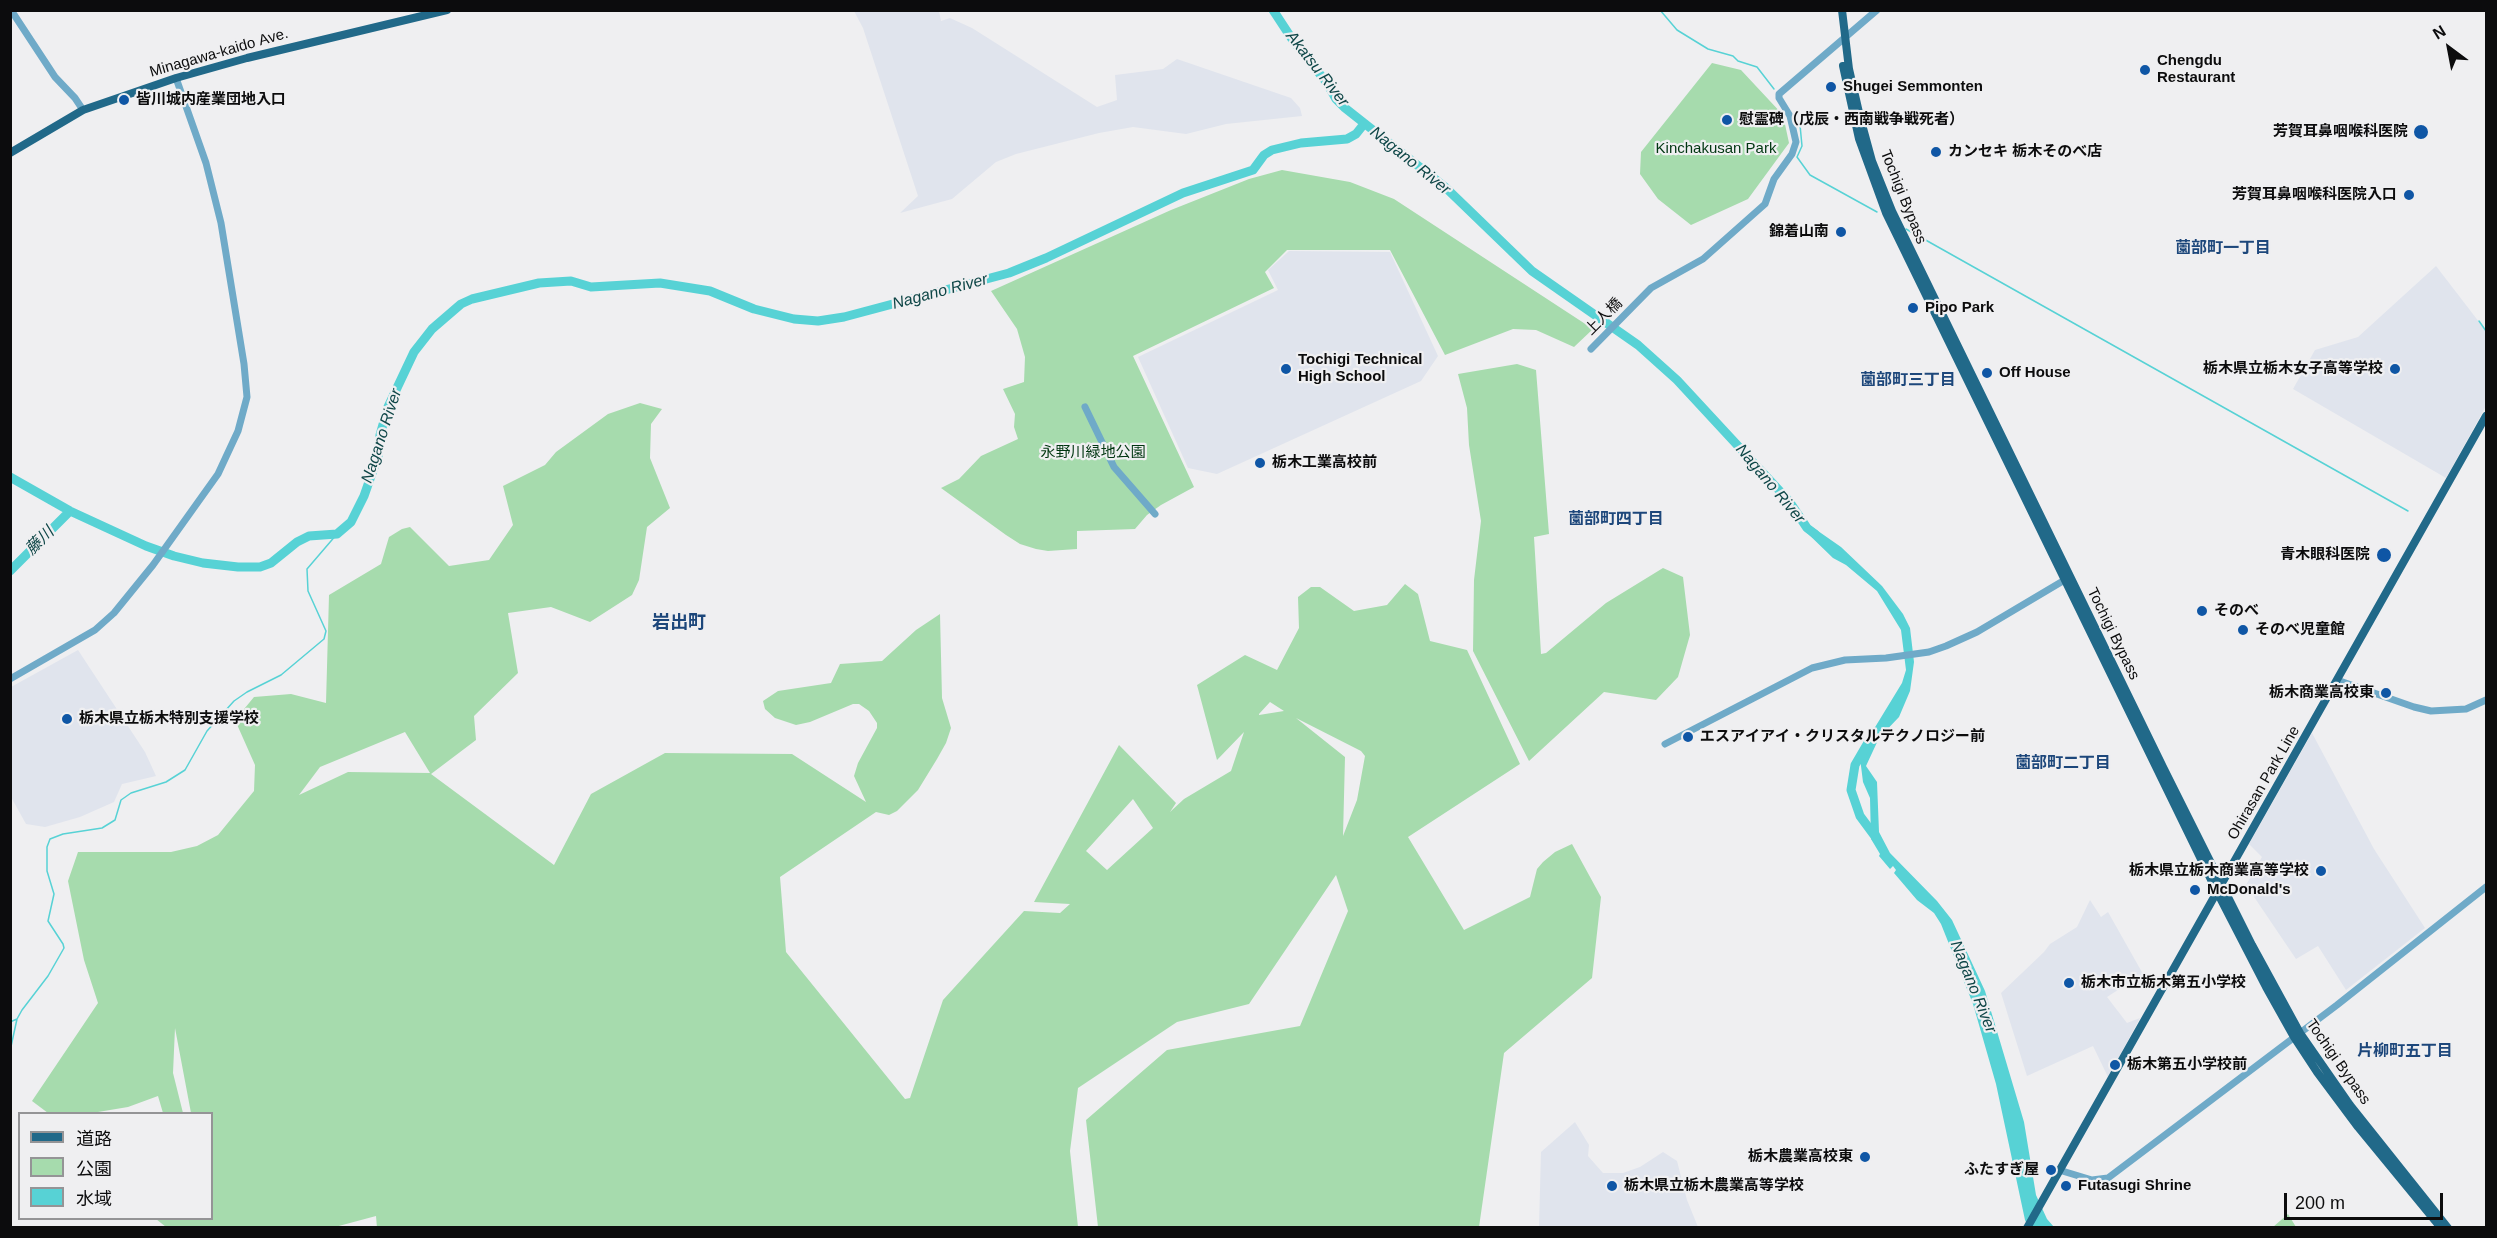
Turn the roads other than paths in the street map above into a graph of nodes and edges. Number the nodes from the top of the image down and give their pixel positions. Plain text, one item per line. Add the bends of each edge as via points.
1 (11, 10) edge
2 (447, 10) edge
3 (1836, 10) edge
4 (1842, 10) edge
5 (1877, 10) edge
6 (1842, 39) junction
7 (176, 78) junction
8 (83, 110) junction
9 (10, 153) edge
10 (1591, 349) dead end
11 (1085, 407) dead end
12 (2487, 417) edge
13 (1155, 514) dead end
14 (2067, 579) junction
15 (10, 679) edge
16 (2337, 680) junction
17 (2487, 700) edge
18 (1665, 744) dead end
19 (2487, 887) edge
20 (2219, 888) junction
21 (2297, 1035) junction
22 (2059, 1170) junction
23 (2027, 1227) edge
24 (2440, 1227) edge
25 (2448, 1227) edge

1 - 8 street via 55,77
2 - 7 main road, Minagawa-kaido Ave.
3 - 6 main road, Tochigi Bypass
4 - 6 main road, Tochigi Bypass
5 - 6 street
6 - 10 street, 上人橋 via 1779,94 1792,121 1796,142 1764,204 1703,259 1658,284
6 - 14 main road, Tochigi Bypass via 1865,137 1892,211
7 - 8 main road, Minagawa-kaido Ave.
7 - 15 street via 206,163 221,223 247,397 238,431 228,457 123,603 104,622
8 - 9 main road, Minagawa-kaido Ave.
11 - 13 street via 1114,467
12 - 16 main road, Ohirasan Park Line
14 - 18 street via 1947,646 1812,668
14 - 20 main road, Tochigi Bypass
16 - 17 street via 2431,711 2466,709
16 - 20 main road, Ohirasan Park Line
19 - 21 street
20 - 21 main road, Tochigi Bypass
20 - 22 main road, Ohirasan Park Line
21 - 22 street via 2108,1178 2092,1180
21 - 24 main road, Tochigi Bypass via 2358,1126
21 - 25 main road, Tochigi Bypass
22 - 23 main road, Ohirasan Park Line

